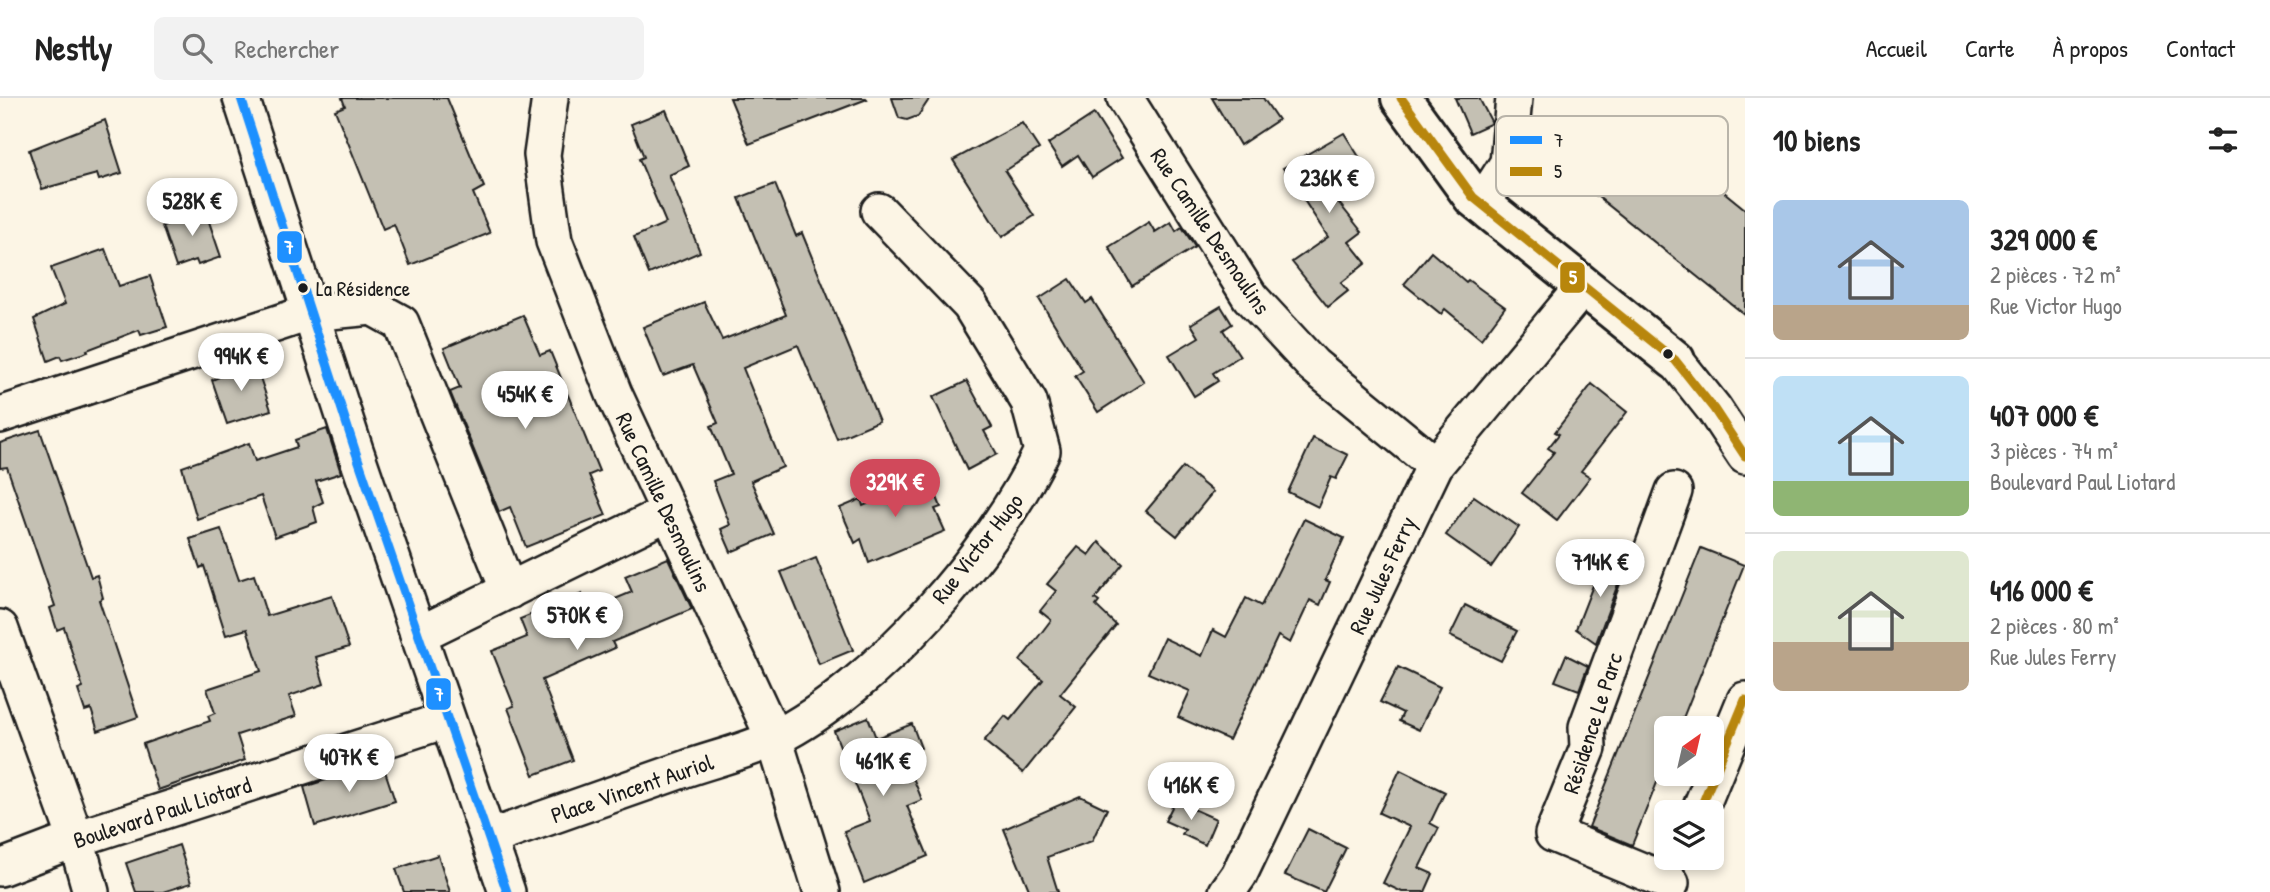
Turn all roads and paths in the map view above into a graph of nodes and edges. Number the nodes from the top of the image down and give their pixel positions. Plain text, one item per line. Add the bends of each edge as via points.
1 (241, 98) edge
2 (550, 98) edge
3 (1125, 98) edge
4 (1401, 98) edge
5 (1514, 98) edge
6 (1512, 116) edge
7 (1496, 182) edge
8 (1481, 205) junction
9 (879, 211) dead end
10 (1582, 288) junction
11 (309, 313) junction
12 (1675, 360) junction
13 (0, 415) edge
14 (1745, 416) edge
15 (1745, 456) edge
16 (1434, 465) junction
17 (1674, 491) dead end
18 (669, 512) junction
19 (509, 591) junction
20 (0, 628) edge
21 (418, 635) junction
22 (1745, 701) edge
23 (446, 720) junction
24 (774, 738) junction
25 (1704, 800) edge
26 (489, 838) junction
27 (76, 839) junction
28 (0, 868) edge
29 (1673, 877) edge
30 (92, 892) edge
31 (507, 892) edge
32 (822, 892) edge
33 (1227, 892) edge

1 - 11 street
2 - 18 street, Rue Camille Desmoulins via 542,155 554,241 614,394
3 - 16 street, Rue Camille Desmoulins via 1250,298 1313,365
4 - 8 main road via 1450,170
5 - 6 street
7 - 8 street
8 - 10 main road
9 - 24 street, Rue Victor Hugo via 970,305 1029,402 1042,450 1027,484 995,532 922,619 844,696
10 - 12 main road
10 - 16 street, Rue Jules Ferry
11 - 13 street
11 - 19 street via 372,307 401,323
11 - 21 street
12 - 14 street via 1704,378
12 - 15 street
16 - 33 street, Rue Jules Ferry
17 - 29 street, Résidence Le Parc via 1587,727 1588,748 1553,834
18 - 19 street
18 - 24 street, Rue Camille Desmoulins
19 - 21 street
20 - 27 street
21 - 23 street
22 - 25 street
23 - 26 street
23 - 27 street, Boulevard Paul Liotard
24 - 26 street, Place Vincent Auriol
24 - 32 street
26 - 31 street
27 - 28 street, Boulevard Paul Liotard
27 - 30 street

